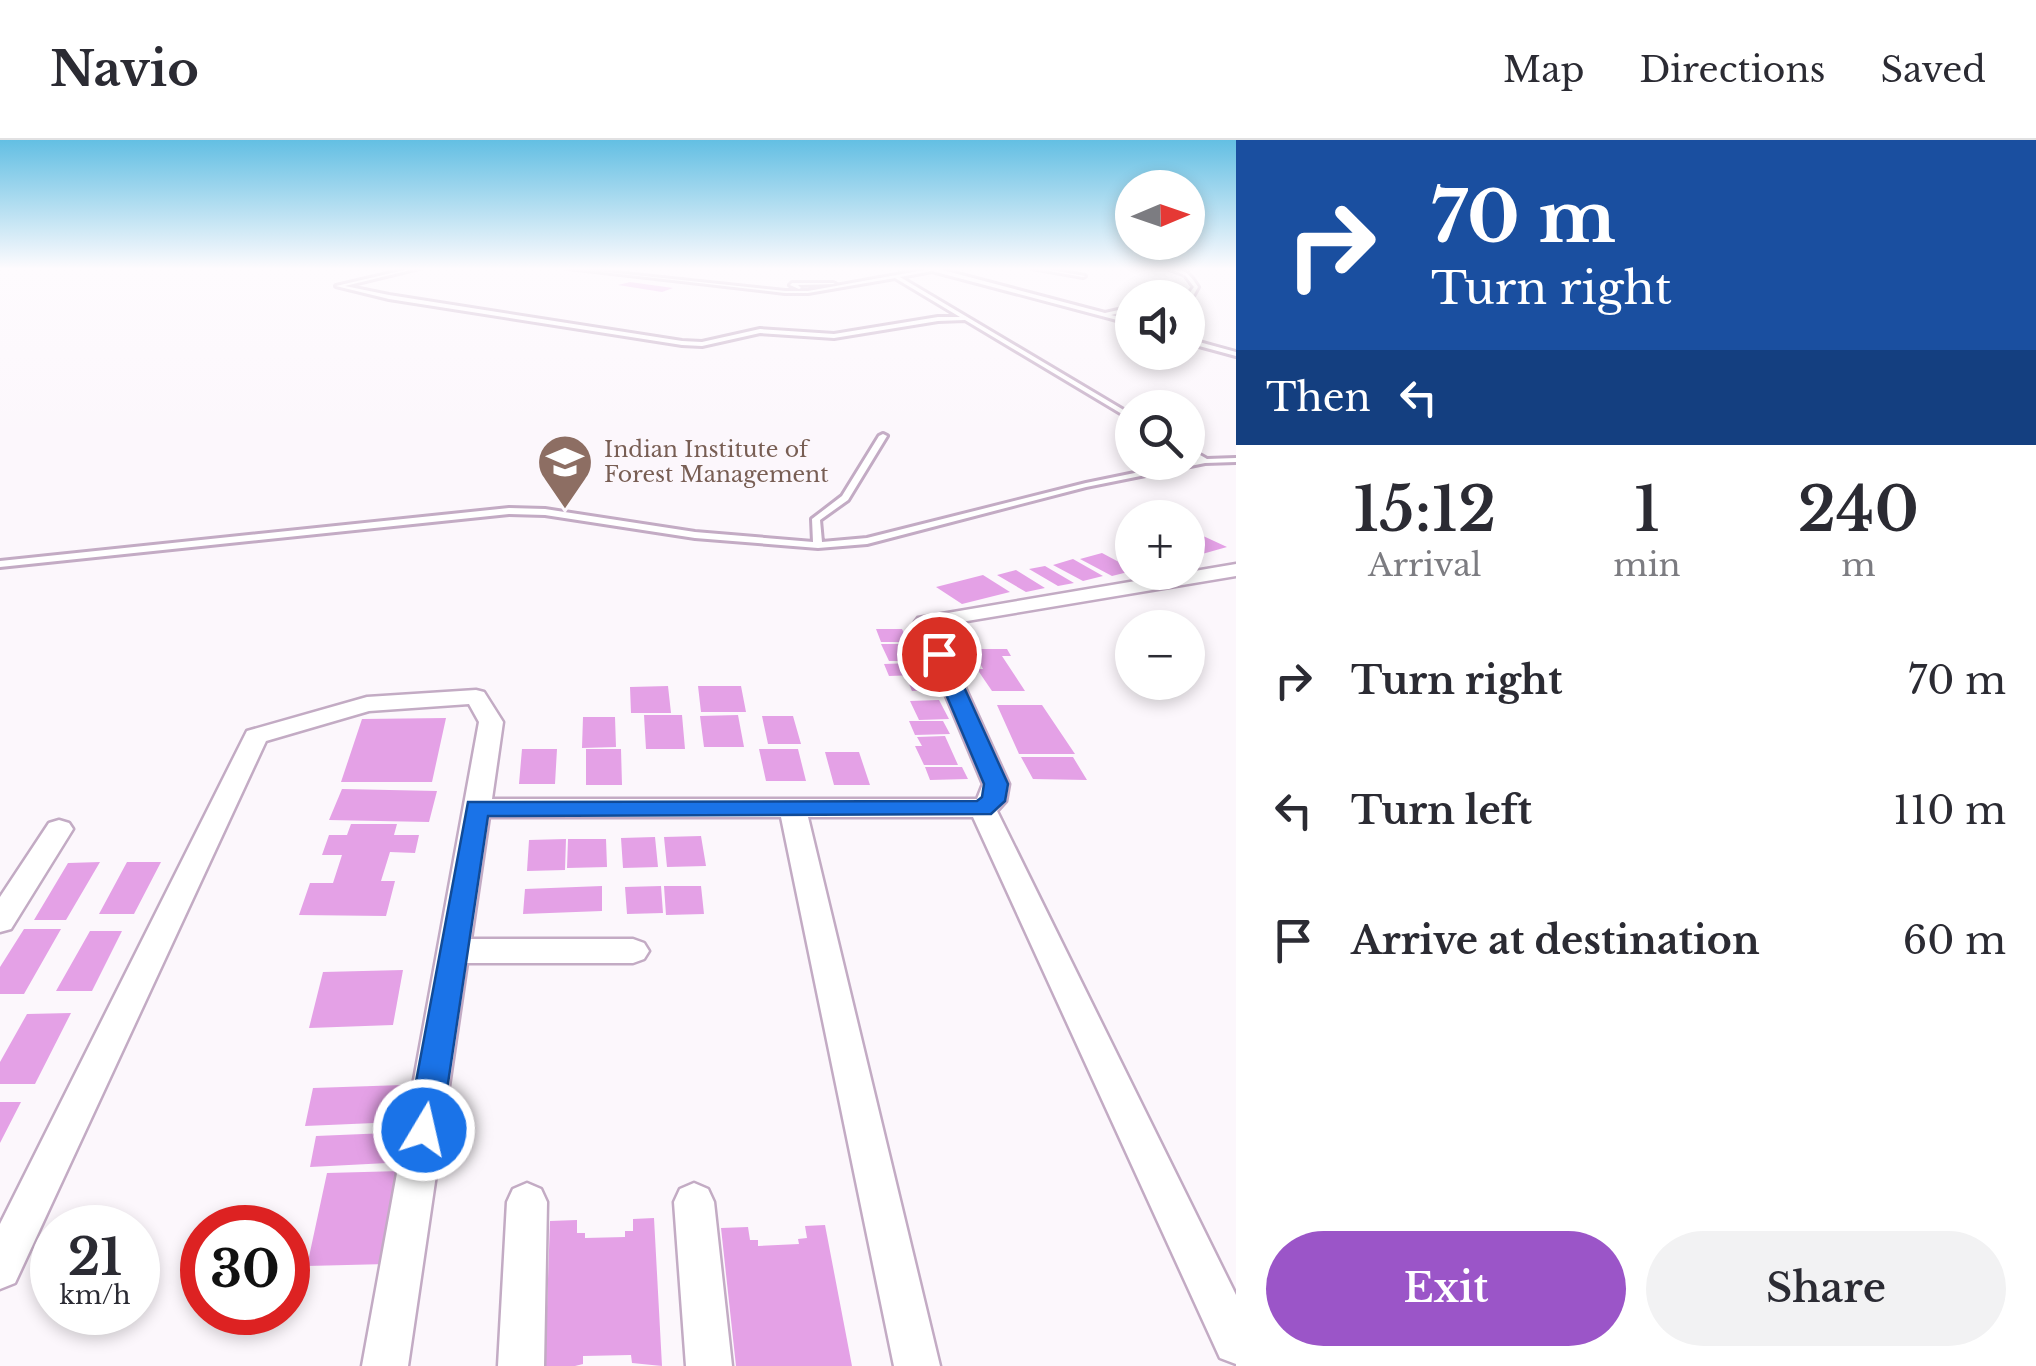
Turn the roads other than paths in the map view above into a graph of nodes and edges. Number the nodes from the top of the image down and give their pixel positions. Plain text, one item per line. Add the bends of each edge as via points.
1 (569, 325) edge
2 (900, 325) edge
3 (977, 325) edge
4 (1205, 344) edge
5 (1236, 352) edge
6 (1115, 408) edge
7 (883, 436) dead end
8 (1236, 460) edge
9 (1205, 461) edge
10 (1115, 479) edge
11 (818, 545) junction
12 (0, 564) edge
13 (1236, 570) edge
14 (477, 808) junction
15 (982, 808) junction
16 (793, 810) junction
17 (60, 830) dead end
18 (0, 921) edge
19 (454, 951) junction
20 (633, 951) dead end
21 (527, 1202) dead end
22 (694, 1202) dead end
23 (0, 1268) edge
24 (1236, 1342) edge
25 (385, 1366) edge
26 (520, 1366) edge
27 (709, 1366) edge
28 (918, 1366) edge

1 - 2 lane via 702,344 760,331 834,336
3 - 6 lane
4 - 5 lane
7 - 11 lane via 845,498 816,519
8 - 9 lane
10 - 11 lane via 867,541
11 - 12 lane via 509,511
13 - 15 street via 925,622 996,784 993,801
14 - 16 street
14 - 19 street
14 - 23 street via 490,722 476,697 367,704 256,736
15 - 16 street
15 - 24 street
16 - 28 street
17 - 18 street
19 - 20 street
19 - 25 street
21 - 26 street
22 - 27 street

